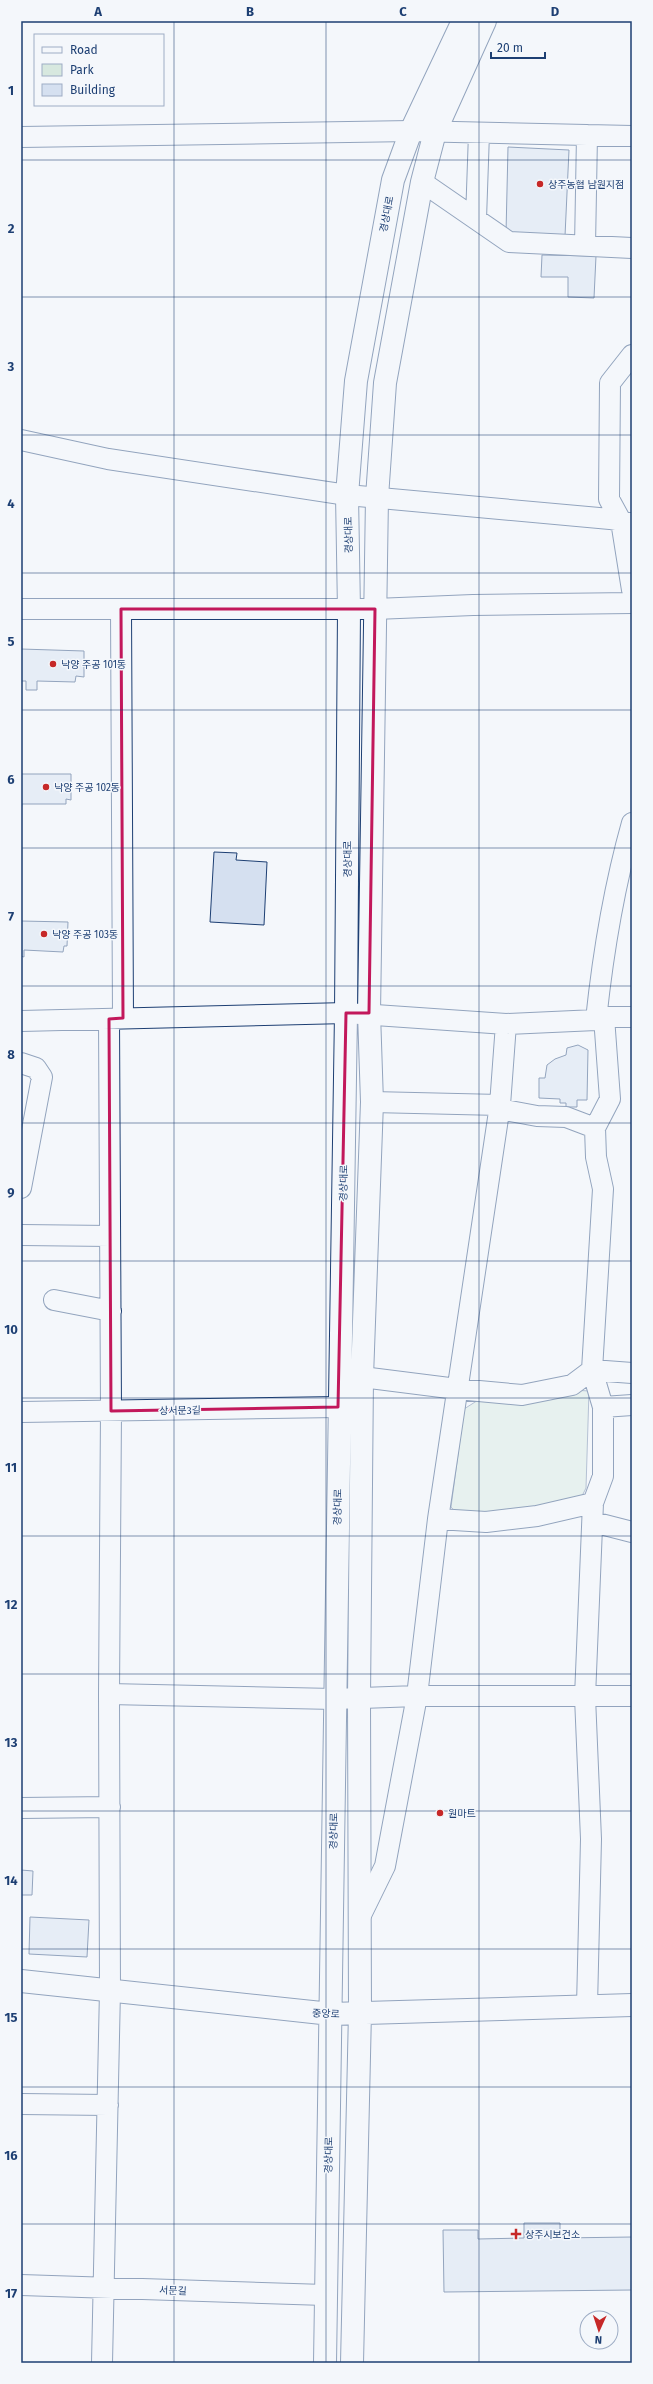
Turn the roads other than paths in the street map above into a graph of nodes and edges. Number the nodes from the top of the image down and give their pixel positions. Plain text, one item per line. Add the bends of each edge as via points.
1 (463, 21) edge
2 (484, 21) edge
3 (412, 131) junction
4 (435, 132) junction
5 (479, 133) junction
6 (587, 135) junction
7 (632, 136) edge
8 (21, 137) edge
9 (422, 182) junction
10 (476, 219) junction
11 (585, 246) junction
12 (632, 248) edge
13 (632, 355) edge
14 (21, 440) edge
15 (347, 495) junction
16 (377, 497) junction
17 (627, 522) edge
18 (632, 590) edge
19 (632, 603) edge
20 (121, 609) junction
21 (374, 609) junction
22 (21, 610) edge
23 (349, 610) junction
24 (632, 823) edge
25 (346, 1012) junction
26 (369, 1013) junction
27 (632, 1017) edge
28 (116, 1019) junction
29 (600, 1019) junction
30 (21, 1021) edge
31 (506, 1024) junction
32 (21, 1063) edge
33 (372, 1102) junction
34 (500, 1107) junction
35 (595, 1128) junction
36 (21, 1188) edge
37 (21, 1235) edge
38 (110, 1236) junction
39 (54, 1300) dead end
40 (111, 1311) junction
41 (592, 1370) junction
42 (632, 1373) edge
43 (362, 1377) junction
44 (457, 1390) junction
45 (632, 1405) edge
46 (338, 1407) junction
47 (603, 1407) junction
48 (111, 1411) junction
49 (21, 1412) edge
50 (593, 1513) junction
51 (438, 1519) junction
52 (632, 1532) edge
53 (109, 1694) junction
54 (417, 1696) junction
55 (632, 1696) edge
56 (585, 1697) junction
57 (359, 1698) junction
58 (334, 1699) junction
59 (110, 1807) junction
60 (21, 1808) edge
61 (360, 1916) junction
62 (21, 1982) edge
63 (110, 1990) junction
64 (632, 2005) edge
65 (587, 2006) junction
66 (360, 2012) junction
67 (331, 2014) junction
68 (21, 2104) edge
69 (108, 2105) junction
70 (21, 2286) edge
71 (103, 2288) junction
72 (325, 2295) junction
73 (102, 2363) edge
74 (325, 2363) edge
75 (352, 2363) edge

1 - 3 main road, 경상대로
2 - 4 main road
3 - 4 street
3 - 8 street
3 - 15 main road, 경상대로 via 393,180 376,262 356,382
4 - 5 street
4 - 9 main road
5 - 6 street
5 - 10 street
6 - 7 street
6 - 11 street
9 - 10 street
9 - 16 main road via 385,383
10 - 11 street via 509,242
11 - 12 street
13 - 17 street via 610,383 609,499
14 - 15 street via 108,459
15 - 16 street
15 - 23 main road, 경상대로
16 - 17 street
16 - 21 main road
17 - 18 street
19 - 21 street
20 - 22 street
20 - 23 street
20 - 28 street
21 - 23 street
21 - 26 main road
23 - 25 main road, 경상대로
24 - 29 street via 610,916 602,966
25 - 26 street
25 - 28 street
25 - 46 main road, 경상대로
26 - 31 street
26 - 33 main road
27 - 29 street
28 - 30 street
28 - 38 street
29 - 31 street
29 - 35 street via 610,1099
31 - 34 street
32 - 36 street via 36,1068 42,1077
33 - 34 street
33 - 43 main road
34 - 35 street via 537,1116 566,1117
34 - 44 street
35 - 41 street via 596,1157 603,1189
37 - 38 street
38 - 40 street
39 - 40 street
40 - 48 street
41 - 42 street
41 - 44 street via 572,1385 522,1395
41 - 47 street
43 - 44 street
43 - 57 main road
44 - 51 street
45 - 47 street
46 - 48 street, 상서문3길
46 - 58 main road, 경상대로
47 - 50 street via 603,1476
48 - 49 street, 상서문3길
48 - 53 street
50 - 51 street via 486,1522
50 - 52 street
50 - 56 street
51 - 54 street
53 - 58 street
53 - 59 street
54 - 56 street
54 - 57 street
54 - 61 street via 385,1866
55 - 56 street
56 - 65 street via 591,1839
57 - 58 street
57 - 61 main road
58 - 67 main road, 경상대로
59 - 60 street
59 - 63 street
61 - 66 main road
62 - 63 main road, 중앙로
63 - 67 main road, 중앙로
63 - 69 street
64 - 65 main road, 중앙로
65 - 66 main road, 중앙로
66 - 67 main road, 중앙로
66 - 75 main road
67 - 72 main road, 경상대로
68 - 69 street
69 - 71 street
70 - 71 street, 서문길
71 - 72 street, 서문길
71 - 73 street
72 - 74 main road, 경상대로

